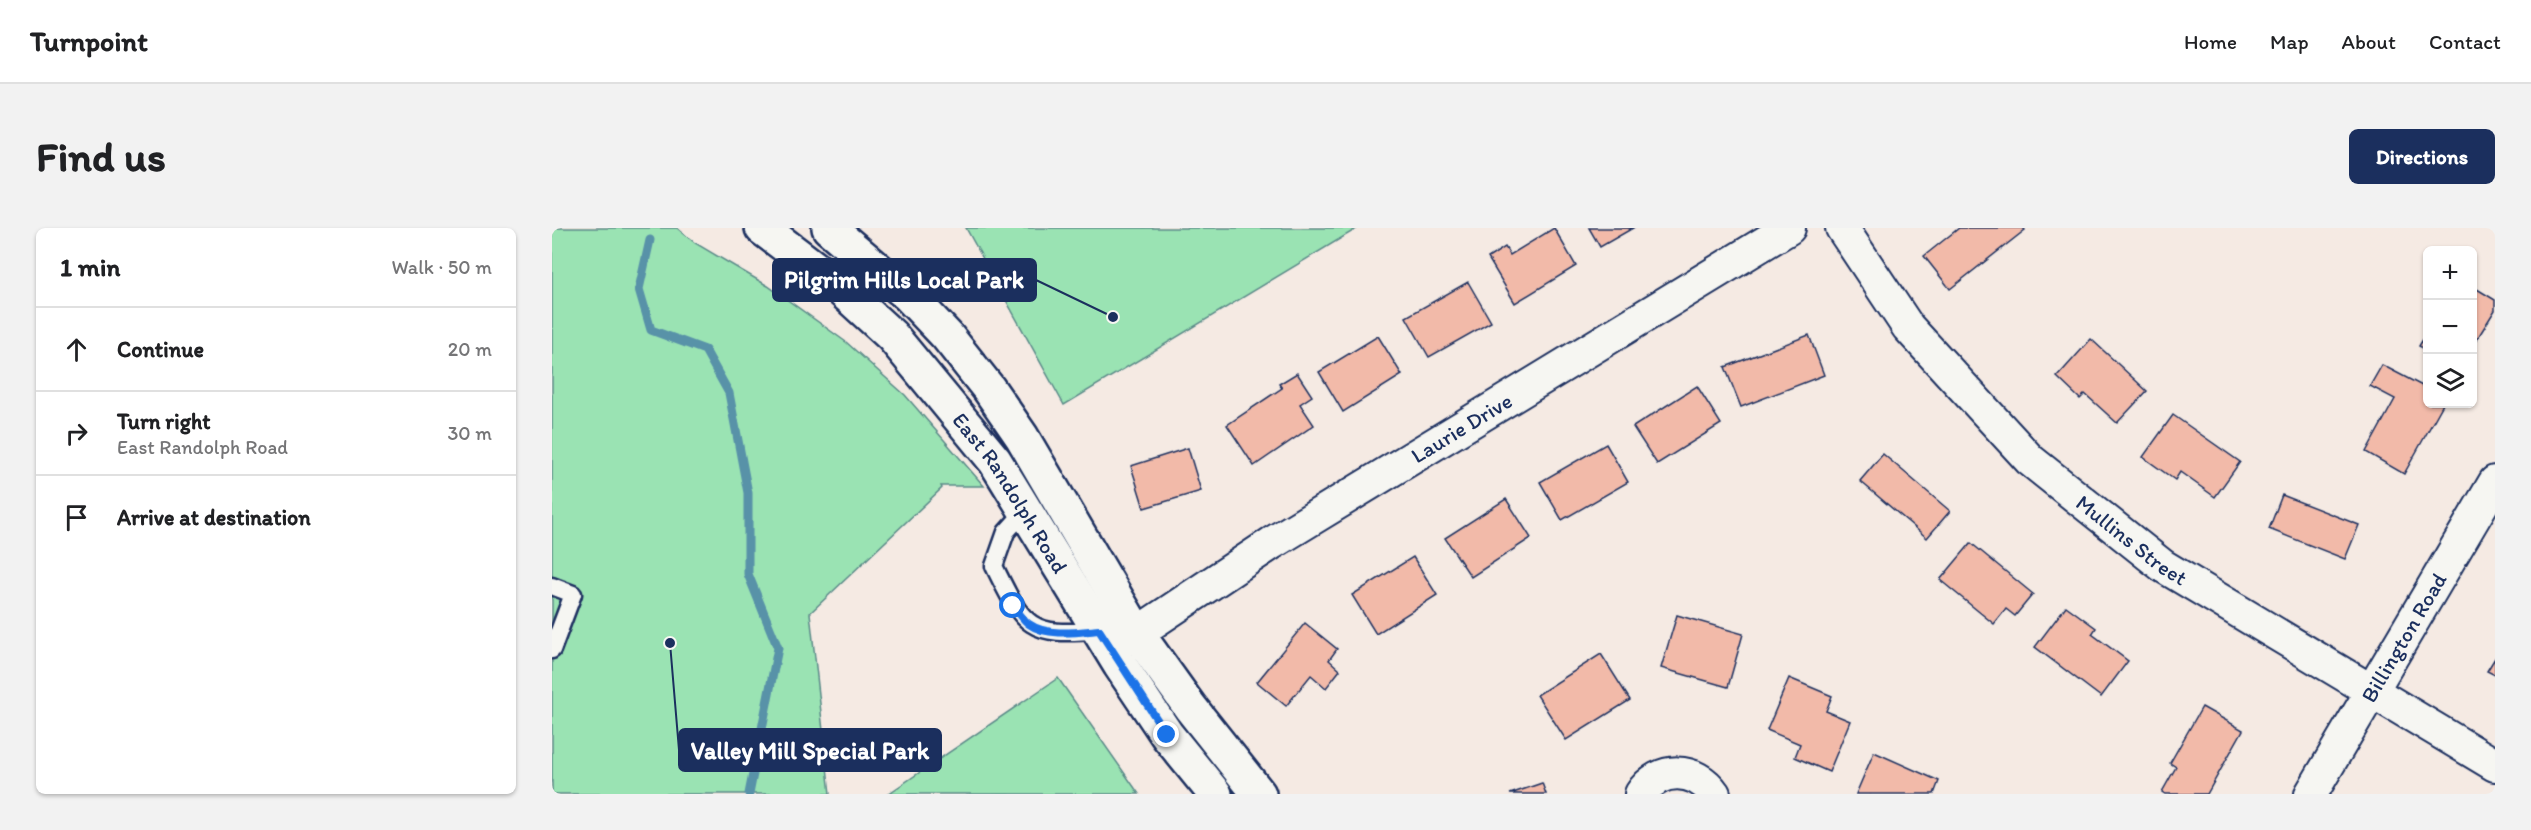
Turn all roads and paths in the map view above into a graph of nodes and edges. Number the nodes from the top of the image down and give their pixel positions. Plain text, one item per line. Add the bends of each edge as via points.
1 (762, 228) edge
2 (829, 228) edge
3 (1789, 228) edge
4 (1842, 228) edge
5 (2495, 482) edge
6 (1025, 511) junction
7 (552, 586) edge
8 (1099, 630) junction
9 (1137, 633) junction
10 (552, 650) edge
11 (2372, 690) junction
12 (2495, 765) edge
13 (1215, 794) edge
14 (1259, 794) edge
15 (1641, 794) edge
16 (1714, 794) edge
17 (2311, 794) edge

1 - 6 main road, East Randolph Road via 833,282 892,336 995,461
2 - 9 main road, East Randolph Road via 908,296 947,336 989,389 1022,437
3 - 9 street, Laurie Drive via 1272,543
4 - 11 street, Mullins Street via 1908,327 2030,460 2163,566
5 - 11 street, Billington Road
6 - 8 main road, East Randolph Road
6 - 8 lane via 1006,532 994,566 1013,606 1029,624 1047,630
7 - 10 lane via 573,594
8 - 13 main road, East Randolph Road via 1167,735
9 - 14 main road, East Randolph Road
11 - 12 street, Mullins Street
11 - 17 street, Billington Road
15 - 16 street via 1660,775 1677,772 1707,783

